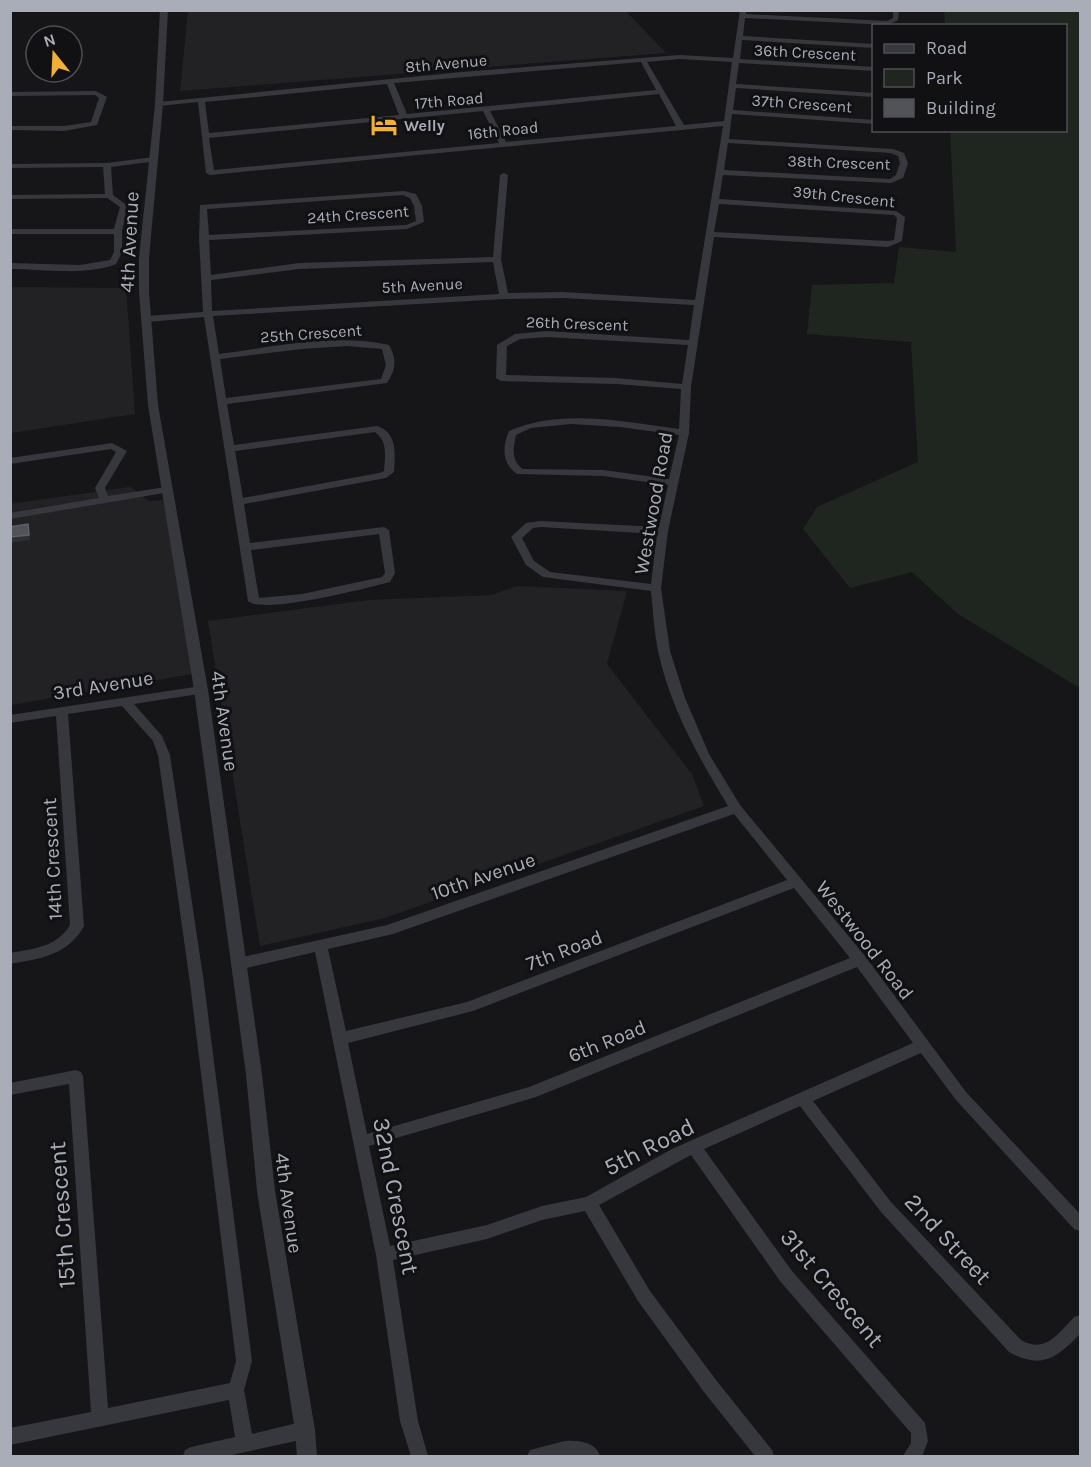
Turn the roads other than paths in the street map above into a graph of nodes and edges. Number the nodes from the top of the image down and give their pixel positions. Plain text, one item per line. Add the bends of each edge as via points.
1 (896, 10) edge
2 (166, 12) edge
3 (742, 13) edge
4 (740, 38) junction
5 (872, 46) edge
6 (643, 60) junction
7 (736, 62) junction
8 (872, 69) edge
9 (390, 81) junction
10 (732, 86) junction
11 (660, 92) junction
12 (10, 94) edge
13 (872, 94) edge
14 (201, 100) junction
15 (159, 104) junction
16 (486, 110) junction
17 (404, 117) junction
18 (728, 118) junction
19 (872, 122) edge
20 (681, 127) junction
21 (10, 128) edge
22 (205, 136) junction
23 (725, 141) junction
24 (504, 145) junction
25 (154, 159) junction
26 (107, 165) junction
27 (10, 166) edge
28 (719, 172) junction
29 (504, 175) dead end
30 (109, 196) junction
31 (10, 197) edge
32 (714, 201) junction
33 (118, 231) junction
34 (10, 232) edge
35 (709, 234) junction
36 (203, 238) junction
37 (497, 259) junction
38 (10, 266) edge
39 (207, 278) junction
40 (504, 296) junction
41 (699, 303) junction
42 (208, 314) junction
43 (147, 320) junction
44 (693, 344) junction
45 (216, 357) junction
46 (686, 387) junction
47 (221, 402) junction
48 (684, 434) junction
49 (229, 449) junction
50 (10, 461) edge
51 (673, 483) junction
52 (166, 490) junction
53 (105, 501) junction
54 (237, 502) junction
55 (10, 516) edge
56 (663, 531) junction
57 (246, 547) junction
58 (656, 588) junction
59 (201, 690) junction
60 (125, 702) junction
61 (62, 711) junction
62 (10, 719) edge
63 (736, 808) junction
64 (797, 882) junction
65 (321, 946) junction
66 (10, 959) edge
67 (860, 960) junction
68 (238, 964) junction
69 (339, 1039) junction
70 (923, 1045) junction
71 (10, 1089) edge
72 (802, 1098) junction
73 (362, 1142) junction
74 (695, 1148) junction
75 (589, 1203) junction
76 (1080, 1224) edge
77 (384, 1255) junction
78 (1080, 1323) edge
79 (236, 1390) junction
80 (100, 1418) junction
81 (304, 1430) junction
82 (10, 1437) edge
83 (245, 1444) junction
84 (191, 1456) edge
85 (307, 1456) edge
86 (419, 1456) edge
87 (536, 1456) edge
88 (592, 1456) edge
89 (766, 1456) edge
90 (911, 1456) edge

1 - 3 street via 896,19 888,22
2 - 15 street, 4th Avenue
3 - 4 street, Westwood Road
4 - 5 street, 36th Crescent
4 - 7 street, Westwood Road
6 - 7 street, 8th Avenue via 686,57
6 - 9 street, 8th Avenue
6 - 11 street
7 - 8 street, 36th Crescent
7 - 10 street, Westwood Road
9 - 14 street, 8th Avenue
9 - 17 street
10 - 13 street, 37th Crescent
10 - 18 street, Westwood Road
11 - 16 street, 17th Road
11 - 20 street
12 - 21 street via 96,93 103,97 90,125
14 - 15 street, 8th Avenue
14 - 22 street
15 - 25 street, 4th Avenue
16 - 17 street, 17th Road
16 - 24 street
17 - 22 street, 17th Road
18 - 19 street, 37th Crescent
18 - 20 street, 16th Road
18 - 23 street, Westwood Road
20 - 24 street, 16th Road
22 - 24 street, 16th Road via 210,173
23 - 28 street, Westwood Road
23 - 28 street, 38th Crescent via 893,151 901,155 904,164 900,176 891,181
25 - 26 street
25 - 43 street, 4th Avenue via 144,258
26 - 27 street
26 - 30 street
28 - 32 street, Westwood Road
29 - 37 street
30 - 31 street
30 - 33 street via 124,206
32 - 35 street, Westwood Road
32 - 35 street, 39th Crescent via 896,213 901,217 898,241 888,244
33 - 34 street
33 - 38 street via 119,250 110,264
35 - 41 street, Westwood Road
36 - 36 street, 24th Crescent via 202,207 404,194 413,196 420,222 407,227
36 - 39 street
37 - 39 street via 299,266
37 - 40 street
39 - 42 street
40 - 41 street, 5th Avenue via 563,295
40 - 42 street, 5th Avenue
41 - 44 street, Westwood Road
42 - 43 street, 5th Avenue
42 - 45 street
43 - 52 street, 4th Avenue via 153,405
44 - 46 street, Westwood Road
44 - 46 street, 26th Crescent via 547,334 518,336 502,345 501,378
45 - 47 street
45 - 47 street, 25th Crescent via 368,344 386,347 391,369 384,381
46 - 48 street, Westwood Road
47 - 49 street
48 - 51 street, Westwood Road
48 - 51 street via 599,423 539,423 512,433 508,448 509,459 521,472 603,473
49 - 54 street
49 - 54 street via 377,429 389,440 389,472 382,476
50 - 53 street via 112,446 122,451 100,488
51 - 56 street, Westwood Road
52 - 53 street
52 - 59 street, 4th Avenue
53 - 55 street
54 - 57 street
56 - 58 street, Westwood Road
56 - 58 street via 541,524 530,525 516,537 530,563 547,575
57 - 57 street via 384,530 390,573 386,580 275,601 254,601
58 - 63 street, Westwood Road via 664,651 679,698 703,755
59 - 60 street, 3rd Avenue
59 - 68 street, 4th Avenue
60 - 61 street, 3rd Avenue
60 - 79 street via 158,739 165,755 244,1361
61 - 62 street, 3rd Avenue
61 - 66 street, 14th Crescent via 77,926 62,946
63 - 64 street, Westwood Road
63 - 65 street, 10th Avenue via 388,930
64 - 67 street, Westwood Road
64 - 69 street, 7th Road via 468,1007
65 - 68 street, 10th Avenue
65 - 69 street, 32nd Crescent
67 - 70 street, Westwood Road
67 - 73 street, 6th Road via 531,1093
68 - 81 street, 4th Avenue via 266,1191
69 - 73 street, 32nd Crescent
70 - 72 street, 5th Road
70 - 76 street, Westwood Road via 961,1096
71 - 80 street, 15th Crescent via 76,1076
72 - 74 street, 5th Road
72 - 78 street, 2nd Street via 886,1207 1015,1346 1024,1353 1047,1352
73 - 77 street, 32nd Crescent
74 - 75 street, 5th Road
74 - 90 street, 31st Crescent via 786,1276 919,1429 921,1440
75 - 77 street, 5th Road via 542,1213 487,1232
75 - 89 street via 644,1296
77 - 86 street, 32nd Crescent via 409,1421
79 - 80 street
79 - 83 street
80 - 82 street
81 - 83 street
81 - 85 street, 4th Avenue
83 - 84 street
87 - 88 street via 570,1449

